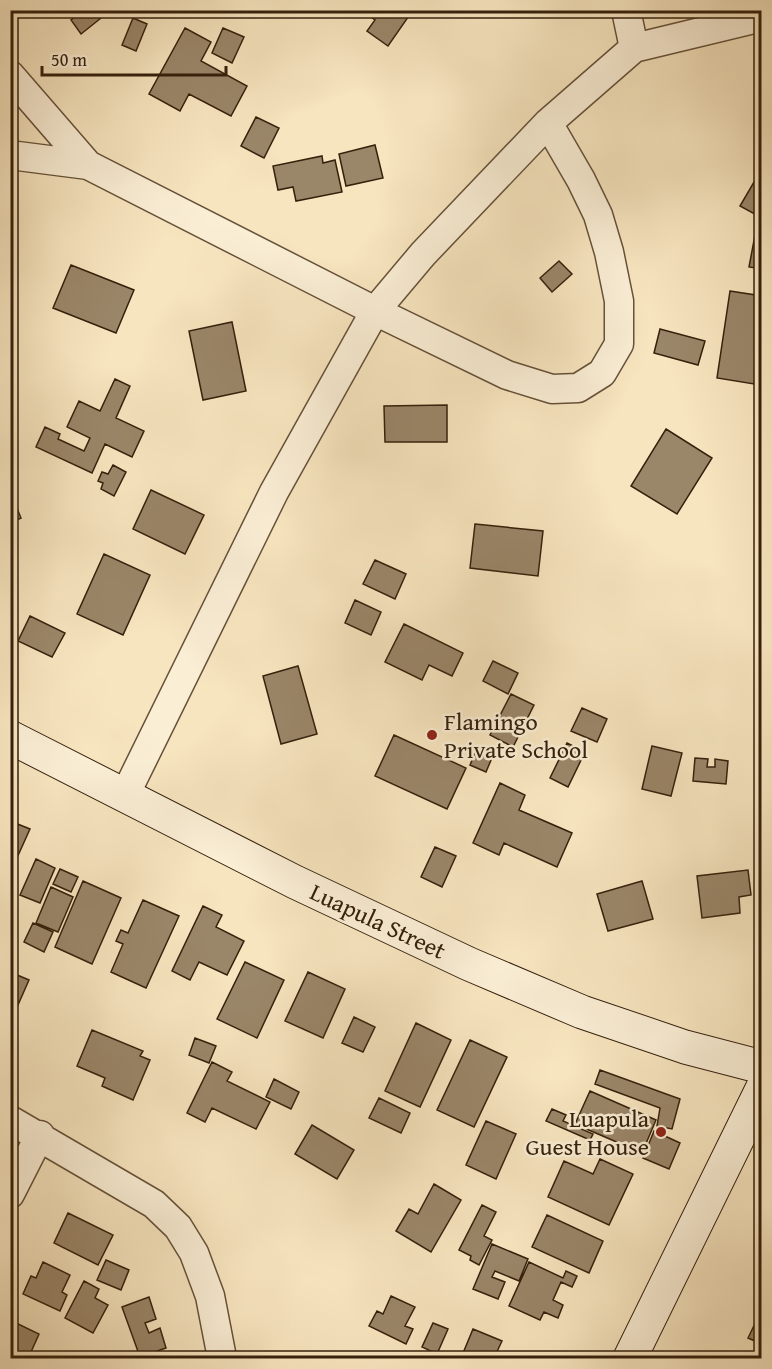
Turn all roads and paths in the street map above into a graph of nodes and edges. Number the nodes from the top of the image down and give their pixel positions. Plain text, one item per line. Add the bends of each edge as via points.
1 (626, 10) edge
2 (762, 17) edge
3 (634, 48) junction
4 (10, 75) edge
5 (548, 123) junction
6 (10, 155) edge
7 (88, 165) junction
8 (375, 311) junction
9 (10, 737) edge
10 (125, 795) junction
11 (762, 1067) edge
12 (762, 1089) edge
13 (10, 1120) edge
14 (40, 1136) junction
15 (10, 1194) edge
16 (222, 1359) edge
17 (630, 1359) edge

1 - 3 street
2 - 3 street
3 - 5 street
4 - 7 street
5 - 8 street via 423,254
5 - 8 street via 590,198 609,252 619,301 619,344 602,373 578,387 552,389 507,375
6 - 7 street
7 - 8 street
8 - 10 street via 274,492
9 - 10 street, Luapula Street
10 - 11 street, Luapula Street via 295,882 469,964 582,1012 685,1047
12 - 17 street
13 - 14 street
14 - 15 street
14 - 16 street via 154,1204 178,1227 194,1253 210,1296

